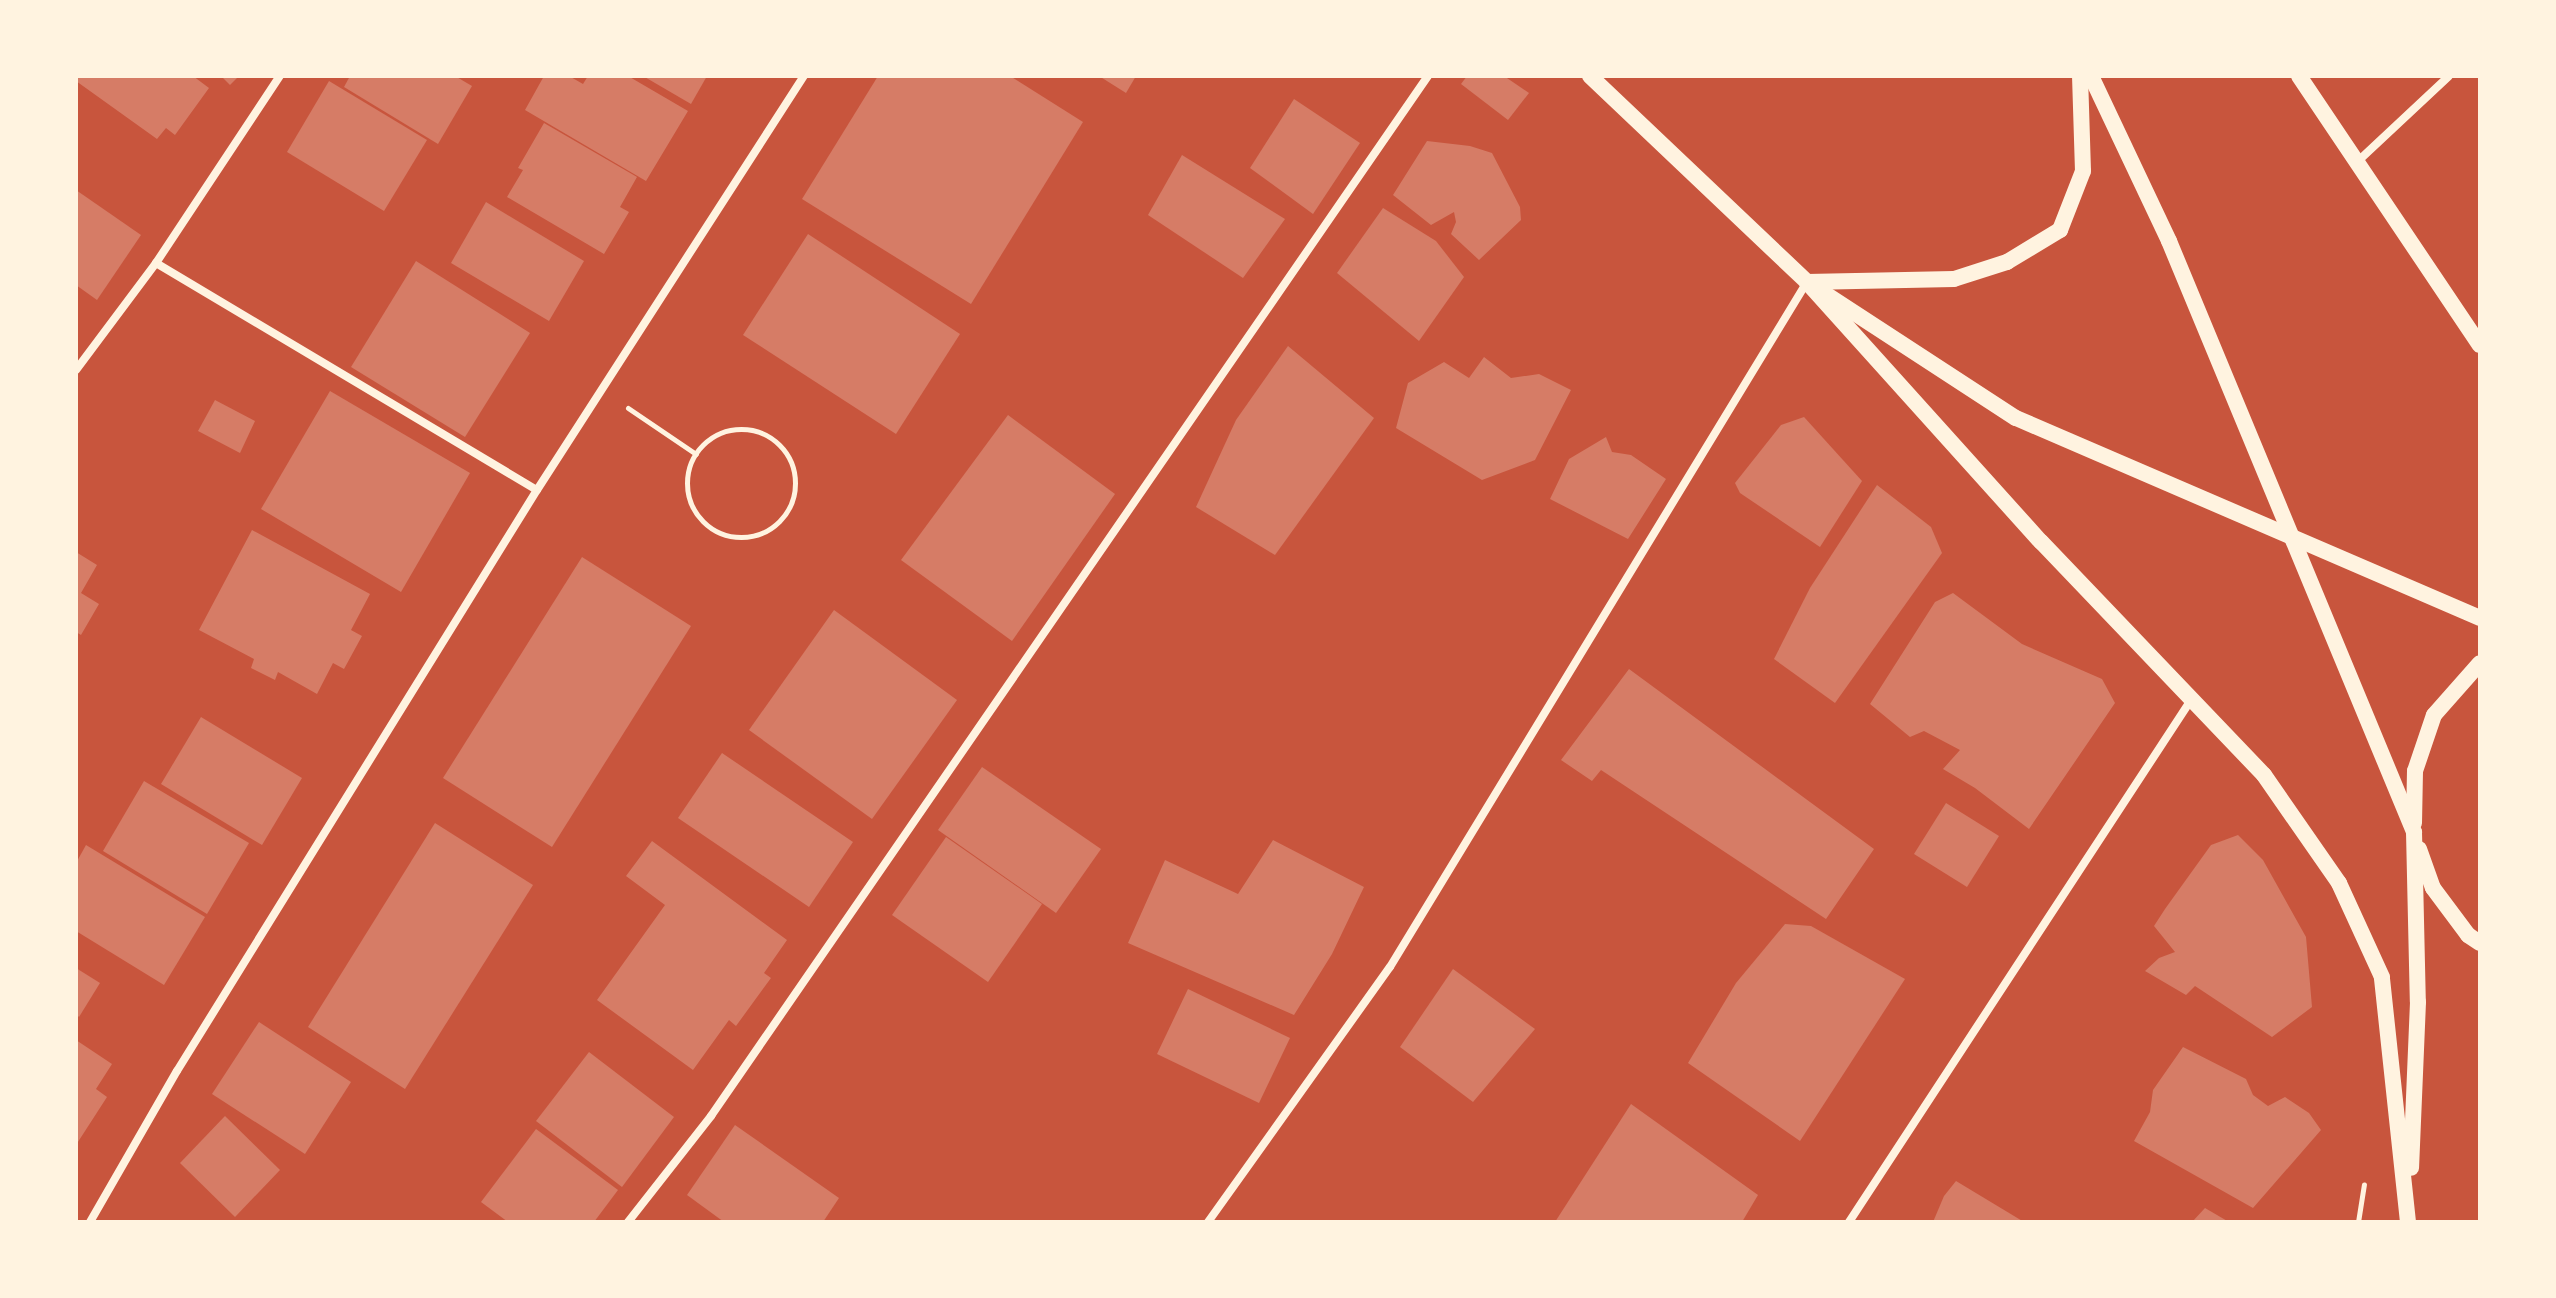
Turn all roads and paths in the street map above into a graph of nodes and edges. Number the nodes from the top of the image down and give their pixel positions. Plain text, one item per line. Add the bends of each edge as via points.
1 (280, 76) edge
2 (804, 76) edge
3 (1428, 76) edge
4 (1590, 76) edge
5 (2080, 76) edge
6 (2091, 76) edge
7 (2299, 76) edge
8 (2449, 76) edge
9 (2355, 163) junction
10 (156, 263) junction
11 (1807, 282) junction
12 (2480, 345) edge
13 (76, 370) edge
14 (601, 390) junction
15 (696, 454) junction
16 (537, 490) junction
17 (2292, 537) junction
18 (2480, 618) edge
19 (2480, 663) edge
20 (2191, 700) junction
21 (2414, 832) junction
22 (2476, 942) edge
23 (90, 1222) edge
24 (628, 1222) edge
25 (1208, 1222) edge
26 (1849, 1222) edge
27 (2409, 1222) edge

1 - 10 street
2 - 14 street
3 - 24 street via 711,1116
4 - 11 main road
5 - 11 main road via 2083,171 2060,230 2007,262 1954,279
6 - 17 main road via 2169,241
7 - 9 main road
8 - 9 street
9 - 12 main road
10 - 13 street
10 - 16 street
11 - 17 main road via 2016,418
11 - 20 main road
11 - 25 street via 1390,967
14 - 15 path
14 - 16 street
15 - 15 path via 688,473 688,495 712,529 753,537 787,513 794,471 786,452 771,437 730,430 709,438
16 - 23 street via 177,1071
17 - 18 main road
17 - 21 main road
19 - 21 main road via 2434,715 2415,771
20 - 26 street
20 - 27 main road via 2264,775 2339,883 2382,977
21 - 22 main road via 2433,888
21 - 27 main road via 2418,1002

